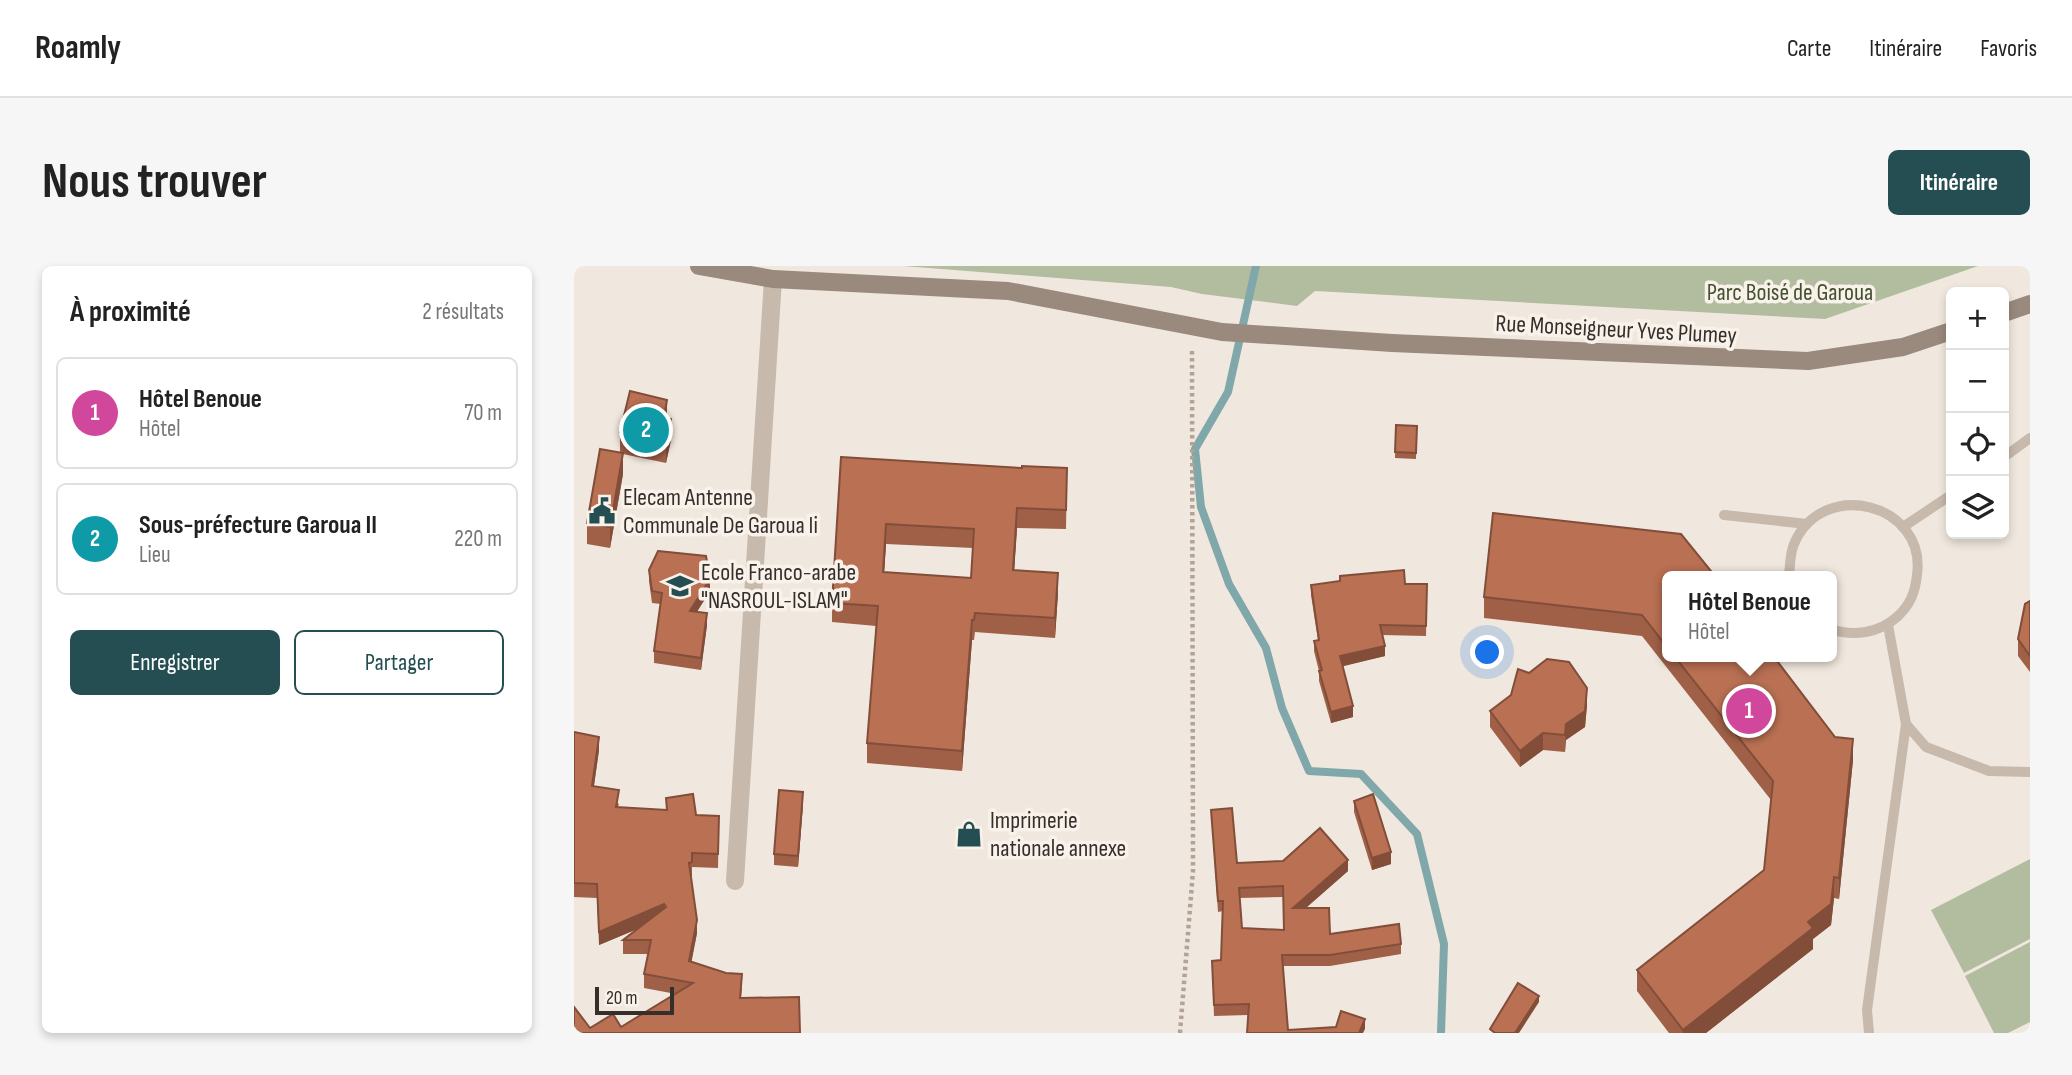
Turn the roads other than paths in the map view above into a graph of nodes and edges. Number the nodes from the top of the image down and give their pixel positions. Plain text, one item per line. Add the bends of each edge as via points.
1 (699, 266) edge
2 (773, 279) junction
3 (2030, 304) edge
4 (2009, 311) edge
5 (1946, 333) edge
6 (2030, 438) edge
7 (2009, 453) edge
8 (1946, 498) edge
9 (1724, 515) dead end
10 (1807, 524) junction
11 (1903, 527) junction
12 (1791, 571) edge
13 (1888, 625) junction
14 (1837, 631) edge
15 (1906, 724) junction
16 (2030, 772) edge
17 (735, 881) dead end
18 (1869, 1033) edge

1 - 2 main road, Rue Monseigneur Yves Plumey
2 - 5 main road, Rue Monseigneur Yves Plumey via 1008,291 1222,332 1701,358 1808,361 1903,347
2 - 17 street
3 - 4 main road
6 - 7 lane
8 - 11 lane
9 - 10 lane
10 - 11 lane via 1832,508 1856,504 1884,511
10 - 12 lane via 1794,545
11 - 13 lane via 1915,546 1919,565 1915,591 1905,610
13 - 14 lane via 1864,633
13 - 15 lane
15 - 16 lane via 1926,747 1989,771
15 - 18 lane via 1867,1010

